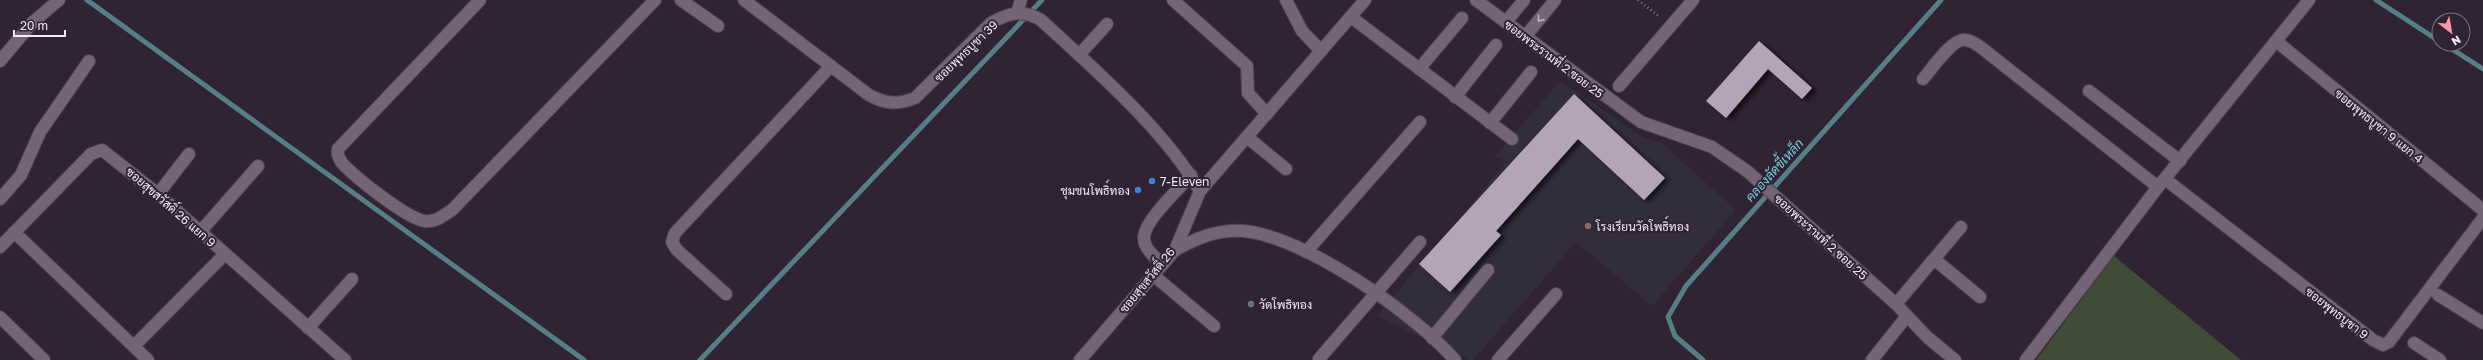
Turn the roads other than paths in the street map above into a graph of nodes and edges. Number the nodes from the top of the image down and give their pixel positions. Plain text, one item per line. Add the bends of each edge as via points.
1 (59, 0) edge
2 (480, 0) edge
3 (655, 0) edge
4 (681, 0) edge
5 (744, 0) edge
6 (1021, 0) edge
7 (1173, 0) edge
8 (1286, 0) edge
9 (1365, 0) edge
10 (1476, 0) edge
11 (1524, 0) edge
12 (1555, 0) edge
13 (1693, 0) edge
14 (2309, 0) edge
15 (1017, 13) junction
16 (1350, 16) junction
17 (1462, 18) dead end
18 (1506, 22) junction
19 (1107, 24) dead end
20 (718, 26) dead end
21 (1524, 37) junction
22 (2276, 41) junction
23 (1496, 45) dead end
24 (1321, 51) junction
25 (1079, 55) junction
26 (0, 61) edge
27 (89, 61) dead end
28 (830, 66) junction
29 (1419, 69) junction
30 (1531, 72) dead end
31 (1923, 79) dead end
32 (1619, 86) dead end
33 (2089, 91) dead end
34 (1455, 97) junction
35 (1267, 114) junction
36 (1420, 122) dead end
37 (1490, 123) junction
38 (1247, 138) junction
39 (1512, 139) dead end
40 (189, 154) dead end
41 (2180, 161) junction
42 (258, 166) dead end
43 (1286, 169) dead end
44 (1191, 175) junction
45 (2161, 183) junction
46 (1200, 191) junction
47 (158, 194) junction
48 (0, 200) edge
49 (2483, 210) edge
50 (2483, 218) edge
51 (1961, 227) dead end
52 (14, 232) junction
53 (200, 232) junction
54 (1420, 242) dead end
55 (0, 247) edge
56 (1175, 250) junction
57 (1306, 252) junction
58 (224, 255) junction
59 (1934, 259) junction
60 (1163, 264) junction
61 (1488, 270) dead end
62 (1153, 274) junction
63 (352, 279) dead end
64 (726, 294) dead end
65 (1377, 294) junction
66 (1556, 294) dead end
67 (2438, 295) dead end
68 (1980, 297) dead end
69 (1896, 304) junction
70 (1907, 316) junction
71 (0, 317) edge
72 (2483, 323) edge
73 (1214, 326) dead end
74 (308, 328) junction
75 (1432, 338) junction
76 (2414, 342) dead end
77 (134, 346) junction
78 (1319, 359) edge
79 (44, 360) edge
80 (148, 360) edge
81 (345, 360) edge
82 (1080, 360) edge
83 (1455, 360) edge
84 (1498, 360) edge
85 (1872, 360) edge
86 (1955, 360) edge
87 (2026, 360) edge
88 (2440, 360) edge

1 - 26 street via 33,22
2 - 3 street via 338,149 338,156 342,162 391,203 413,217 426,221 440,218 452,210
4 - 20 street
5 - 28 street, ซอยพุทธบูชา 39
6 - 15 street
7 - 35 street via 1247,66 1248,92
8 - 24 street via 1302,31
9 - 16 street
10 - 18 street, ซอยพระรามที่ 2 ซอย 25
11 - 18 street
12 -> 21 street
13 - 32 street
14 - 22 street
15 - 25 street via 1031,14 1041,20
15 - 28 street, ซอยพุทธบูชา 39 via 991,23 929,87 915,98 901,104 884,103 869,96
16 - 24 street
16 - 29 street
17 - 29 street
18 - 21 street, ซอยพระรามที่ 2 ซอย 25
19 - 25 street
21 - 69 street, ซอยพระรามที่ 2 ซอย 25 via 1641,122 1712,148 1747,171
22 - 41 street
22 - 49 street, ซอยพุทธบูชา 9 แยก 4
23 - 34 street
24 - 35 street
25 - 44 street via 1122,96
27 - 48 street via 40,132 21,175
28 - 64 street via 675,233 672,242 677,250
29 - 34 street
30 - 37 street
31 - 45 street via 1955,42 1972,42
33 - 41 street
34 - 37 street
35 - 38 street
36 - 57 street
37 - 39 street
38 - 43 street
38 - 46 street
40 - 47 street
41 - 45 street
42 - 53 street
44 - 46 street
44 - 60 street via 1146,227 1144,239 1148,249
45 - 50 street, ซอยพุทธบูชา 9 via 2383,345 2389,342
45 - 87 street
46 - 56 street, ซอยสุขสวัสดิ์ 26
47 - 52 street, ซอยสุขสวัสดิ์ 26 แยก 9 via 106,152 97,151
47 - 53 street, ซอยสุขสวัสดิ์ 26 แยก 9
51 - 59 street
52 - 55 street, ซอยสุขสวัสดิ์ 26 แยก 9
52 - 77 street
53 - 58 street, ซอยสุขสวัสดิ์ 26 แยก 9
54 - 65 street
56 - 57 street via 1202,236 1219,232 1245,231
56 - 60 street, ซอยสุขสวัสดิ์ 26
57 - 65 street via 1326,261
58 - 74 street, ซอยสุขสวัสดิ์ 26 แยก 9
58 - 77 street
59 - 68 street
59 - 69 street
60 - 62 street, ซอยสุขสวัสดิ์ 26
61 - 75 street
62 - 73 street
62 - 82 street, ซอยสุขสวัสดิ์ 26
63 - 74 street
65 - 75 street
65 - 78 street
66 - 84 street
67 - 72 street
69 - 70 street, ซอยพระรามที่ 2 ซอย 25
70 - 85 street
70 - 86 street, ซอยพระรามที่ 2 ซอย 25
71 - 79 street
74 - 81 street, ซอยสุขสวัสดิ์ 26 แยก 9
75 - 83 street
76 - 88 street
77 - 80 street

